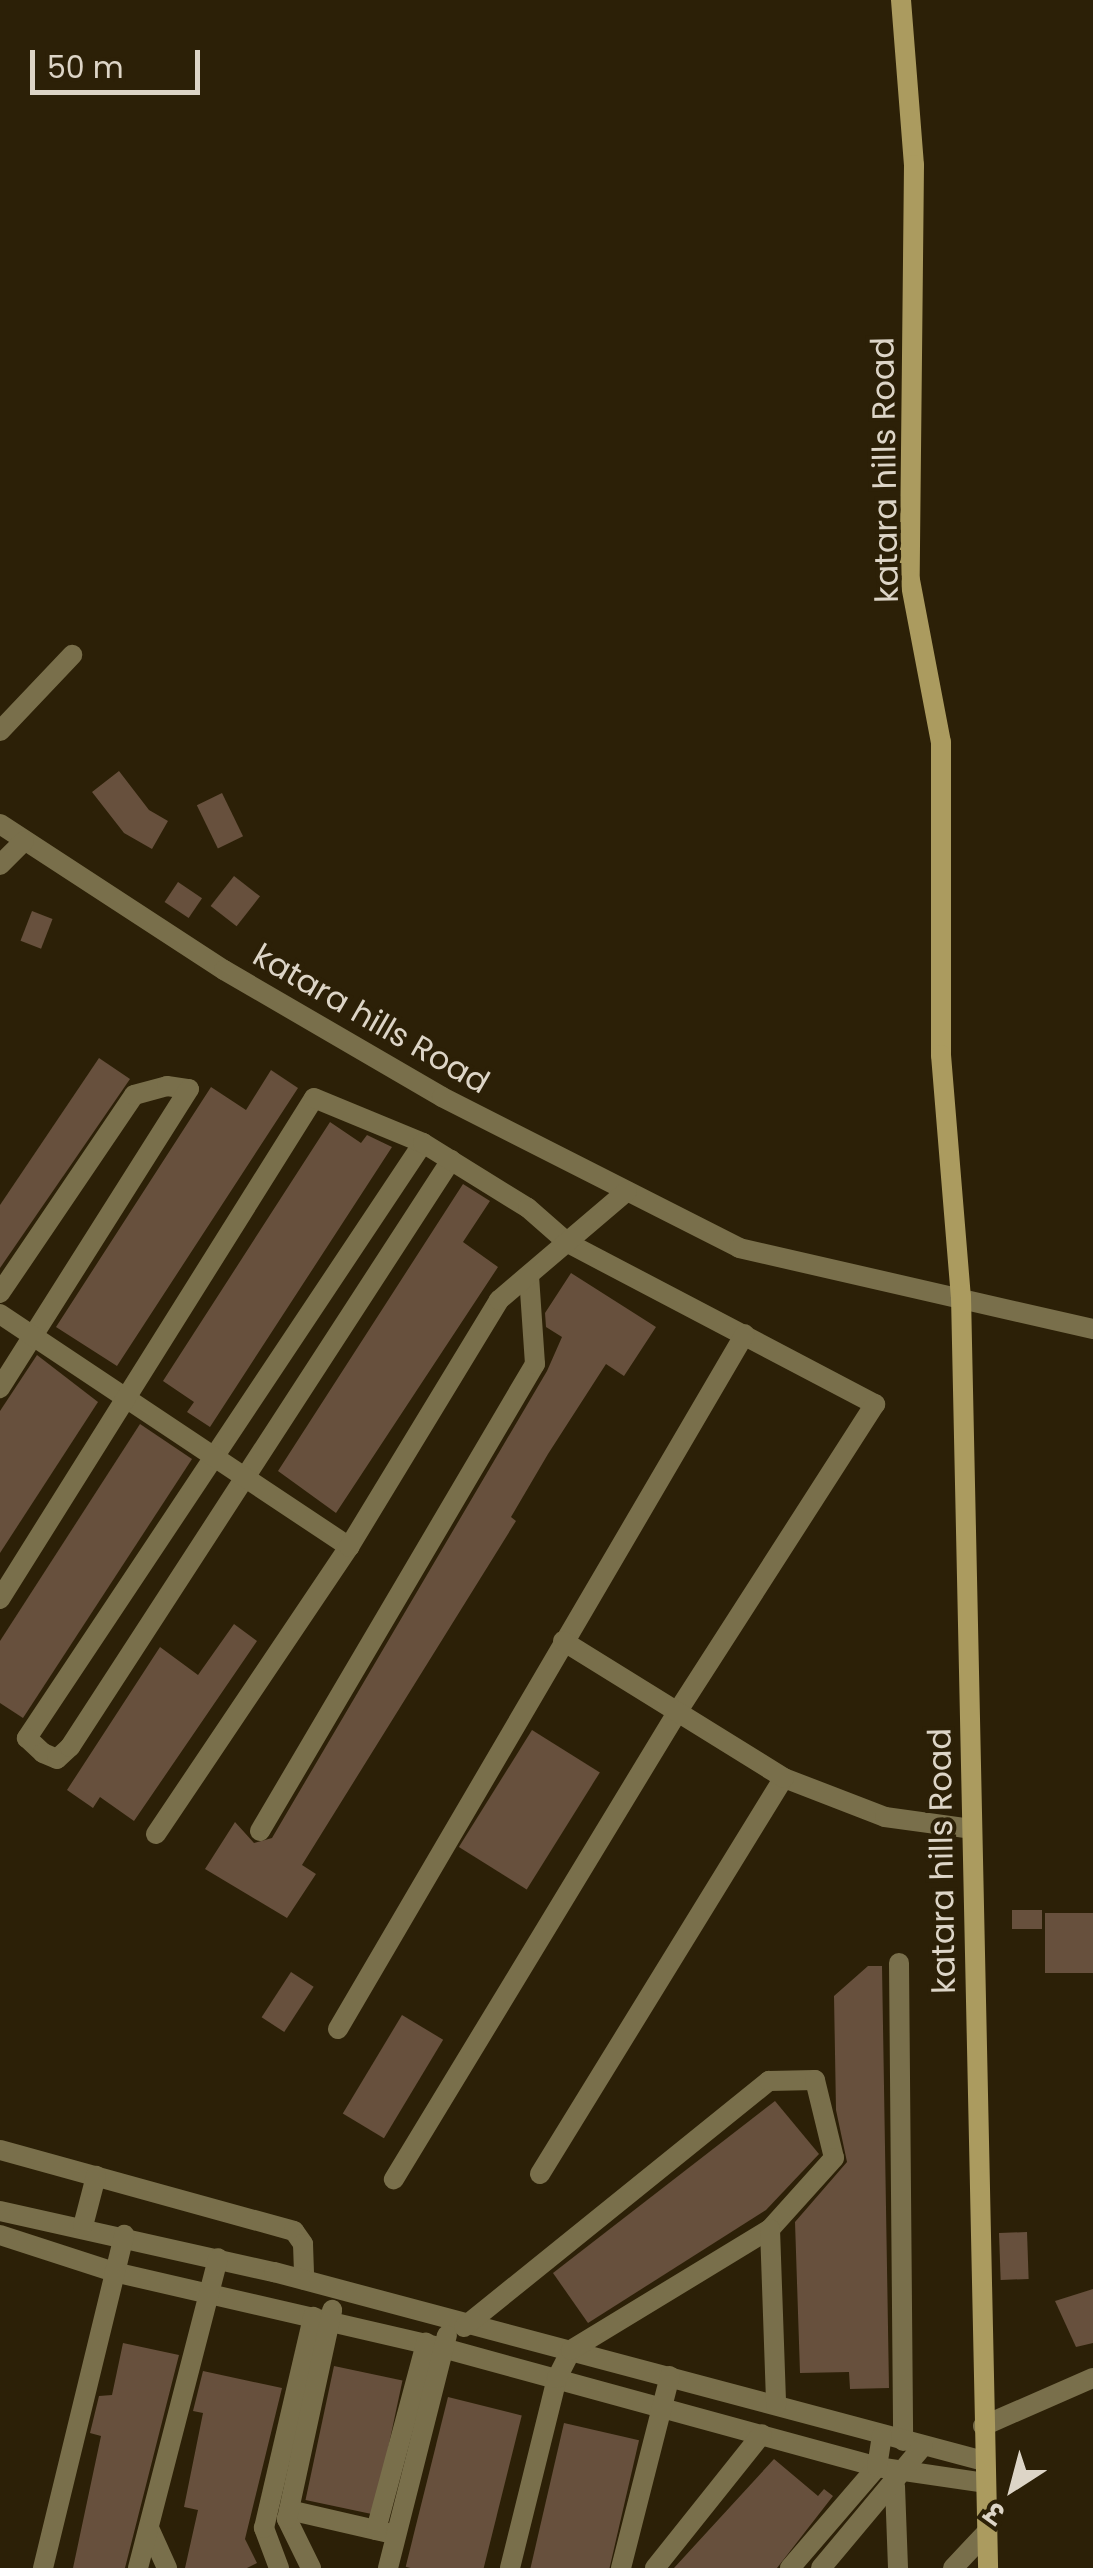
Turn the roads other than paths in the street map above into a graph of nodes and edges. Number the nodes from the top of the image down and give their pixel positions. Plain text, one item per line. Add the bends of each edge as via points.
1 (901, 0) edge
2 (72, 654) dead end
3 (0, 731) edge
4 (0, 824) edge
5 (24, 841) junction
6 (0, 865) edge
7 (423, 1143) junction
8 (451, 1160) junction
9 (628, 1191) junction
10 (568, 1243) junction
11 (529, 1275) junction
12 (0, 1293) edge
13 (960, 1296) junction
14 (0, 1314) edge
15 (1093, 1329) edge
16 (745, 1334) junction
17 (33, 1336) junction
18 (0, 1388) edge
19 (126, 1396) junction
20 (219, 1455) junction
21 (245, 1472) junction
22 (348, 1547) junction
23 (0, 1599) edge
24 (563, 1641) junction
25 (674, 1716) junction
26 (784, 1778) junction
27 (971, 1829) junction
28 (260, 1830) dead end
29 (156, 1834) dead end
30 (899, 1962) dead end
31 (338, 2028) dead end
32 (0, 2150) edge
33 (540, 2174) dead end
34 (96, 2176) junction
35 (394, 2180) dead end
36 (0, 2210) edge
37 (83, 2226) junction
38 (770, 2229) junction
39 (0, 2234) edge
40 (124, 2235) junction
41 (218, 2258) junction
42 (114, 2272) junction
43 (304, 2280) junction
44 (338, 2290) junction
45 (210, 2294) junction
46 (321, 2318) junction
47 (457, 2326) junction
48 (435, 2346) junction
49 (571, 2350) junction
50 (670, 2376) junction
51 (556, 2378) junction
52 (1093, 2378) edge
53 (776, 2405) junction
54 (662, 2409) junction
55 (983, 2426) junction
56 (762, 2434) junction
57 (902, 2440) junction
58 (984, 2461) junction
59 (878, 2467) junction
60 (901, 2480) junction
61 (984, 2483) junction
62 (288, 2510) junction
63 (149, 2528) junction
64 (386, 2532) junction
65 (986, 2533) junction
66 (44, 2568) edge
67 (138, 2568) edge
68 (167, 2568) edge
69 (279, 2568) edge
70 (311, 2568) edge
71 (388, 2568) edge
72 (510, 2568) edge
73 (621, 2568) edge
74 (655, 2568) edge
75 (790, 2568) edge
76 (821, 2568) edge
77 (898, 2568) edge
78 (953, 2568) edge
79 (988, 2568) edge

1 - 13 main road, katara hills Road via 914,165 910,580 941,742 941,1054
2 - 3 street
4 - 5 street, katara hills Road
5 - 6 street
5 - 9 street, katara hills Road via 224,970 442,1097
7 - 8 street
7 - 19 street via 314,1098
7 - 20 street
8 - 10 street via 528,1208
8 - 21 street
9 - 10 street
9 - 13 street, katara hills Road via 739,1248
10 - 11 street
10 - 16 street
11 - 22 street via 499,1300
11 - 28 street via 535,1364
12 - 17 street via 134,1095 166,1086 189,1090
13 - 15 street, katara hills Road
13 - 27 main road, katara hills Road
14 - 17 street
16 - 24 street
16 - 25 street via 876,1404
17 - 18 street
17 - 19 street
19 - 20 street
19 - 23 street
20 - 21 street
20 - 21 street via 28,1738 43,1753 56,1759 70,1747
21 - 22 street
22 - 29 street
24 - 25 street
24 - 31 street
25 - 26 street
25 - 35 street
26 - 27 street via 885,1818
26 - 33 street
27 - 55 main road, katara hills Road
30 - 57 street
32 - 34 street
34 - 37 street
34 - 43 street via 294,2231 303,2244
36 - 37 street
37 - 40 street
38 - 47 street via 834,2158 815,2080 769,2081
38 - 49 street
38 - 53 street
39 - 42 street
40 - 41 street
40 - 42 street
41 - 43 street
41 - 45 street
42 - 45 street
42 - 66 street via 86,2414
43 - 44 street
44 - 46 street
44 - 47 street
45 - 46 street
45 - 63 street
46 - 48 street
46 - 62 street
46 - 69 street via 264,2528
47 - 48 street
47 - 49 street
48 - 51 street
48 - 64 street
49 - 50 street
49 - 51 street
50 - 53 street
50 - 54 street
51 - 54 street
51 - 72 street
52 - 55 street
53 - 57 street
54 - 56 street
54 - 73 street
55 - 58 main road, katara hills Road
56 - 59 street
56 - 74 street
57 - 58 street
57 - 59 street
57 - 60 street
58 - 61 main road, katara hills Road
59 - 60 street
59 - 75 street
60 - 61 street
60 - 76 street
60 - 77 street
61 - 65 main road, katara hills Road
62 - 64 street
62 - 70 street
63 - 67 street
63 - 68 street
64 - 71 street
65 - 78 street
65 - 79 main road, katara hills Road

